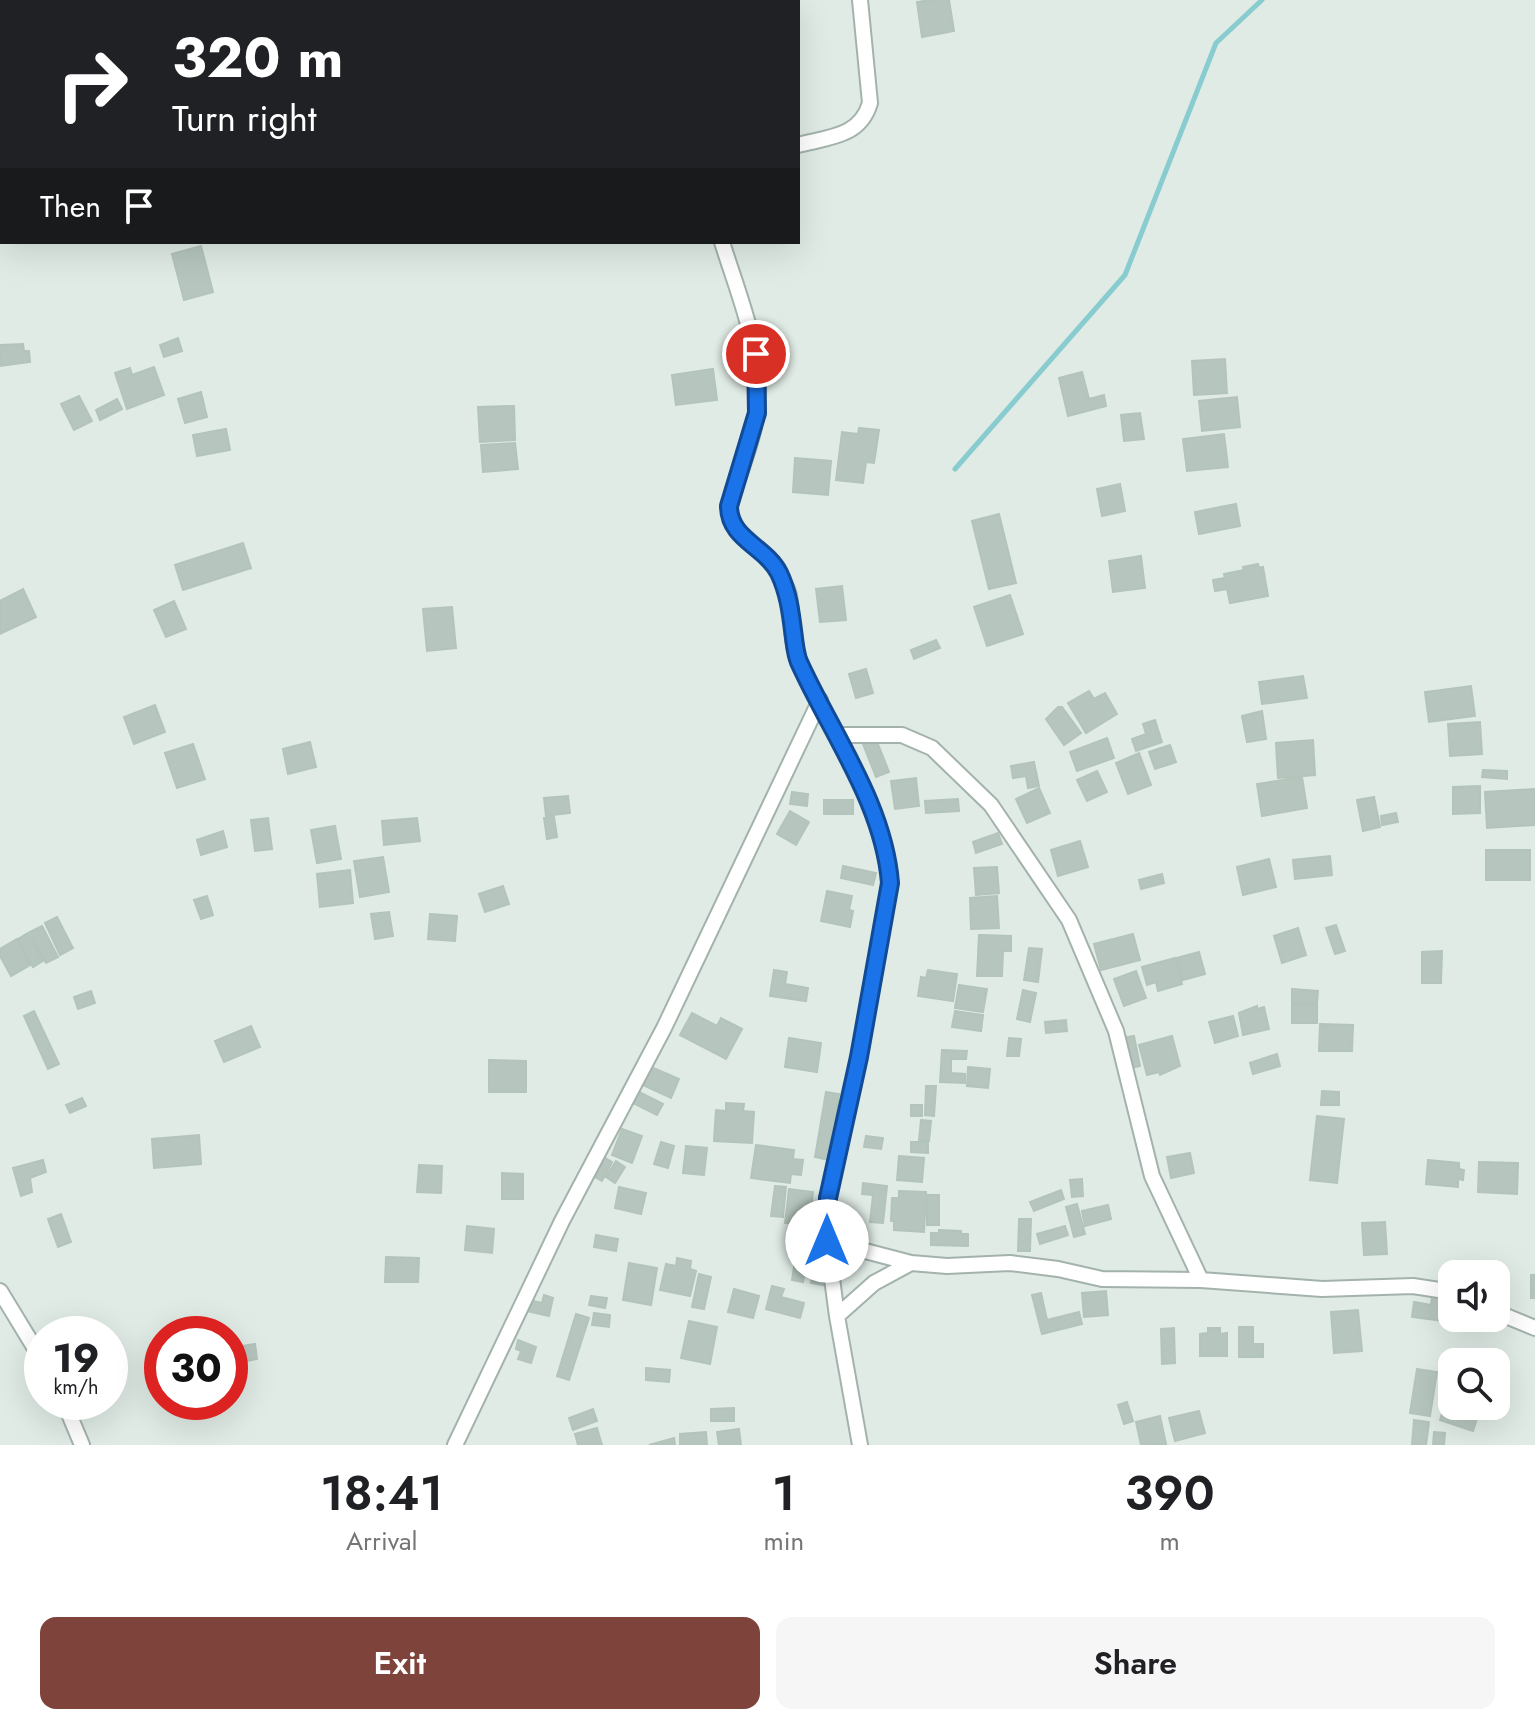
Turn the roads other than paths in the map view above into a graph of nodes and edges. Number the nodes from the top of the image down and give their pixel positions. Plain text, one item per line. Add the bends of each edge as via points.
1 (860, 0) edge
2 (800, 144) edge
3 (723, 244) edge
4 (820, 700) junction
5 (836, 735) junction
6 (827, 1241) junction
7 (911, 1263) junction
8 (1201, 1280) junction
9 (1438, 1290) edge
10 (0, 1291) edge
11 (837, 1316) junction
12 (1510, 1318) edge
13 (1535, 1328) edge
14 (24, 1330) edge
15 (72, 1420) edge
16 (82, 1445) edge
17 (455, 1445) edge
18 (860, 1445) edge

1 - 2 street via 867,116 858,128
3 - 4 street via 756,354 758,381 757,413 729,518 782,579 797,659
4 - 5 street
4 - 17 street via 664,1028 562,1221
5 - 6 street via 882,835 890,883 828,1198
5 - 8 street via 902,735 932,748 991,805 1043,881 1069,920 1116,1031 1152,1176
6 - 7 street
6 - 11 street
7 - 8 street via 1010,1263 1102,1279
7 - 11 street via 874,1283
8 - 9 street
10 - 14 street
11 - 18 street
12 - 13 street
15 - 16 street

